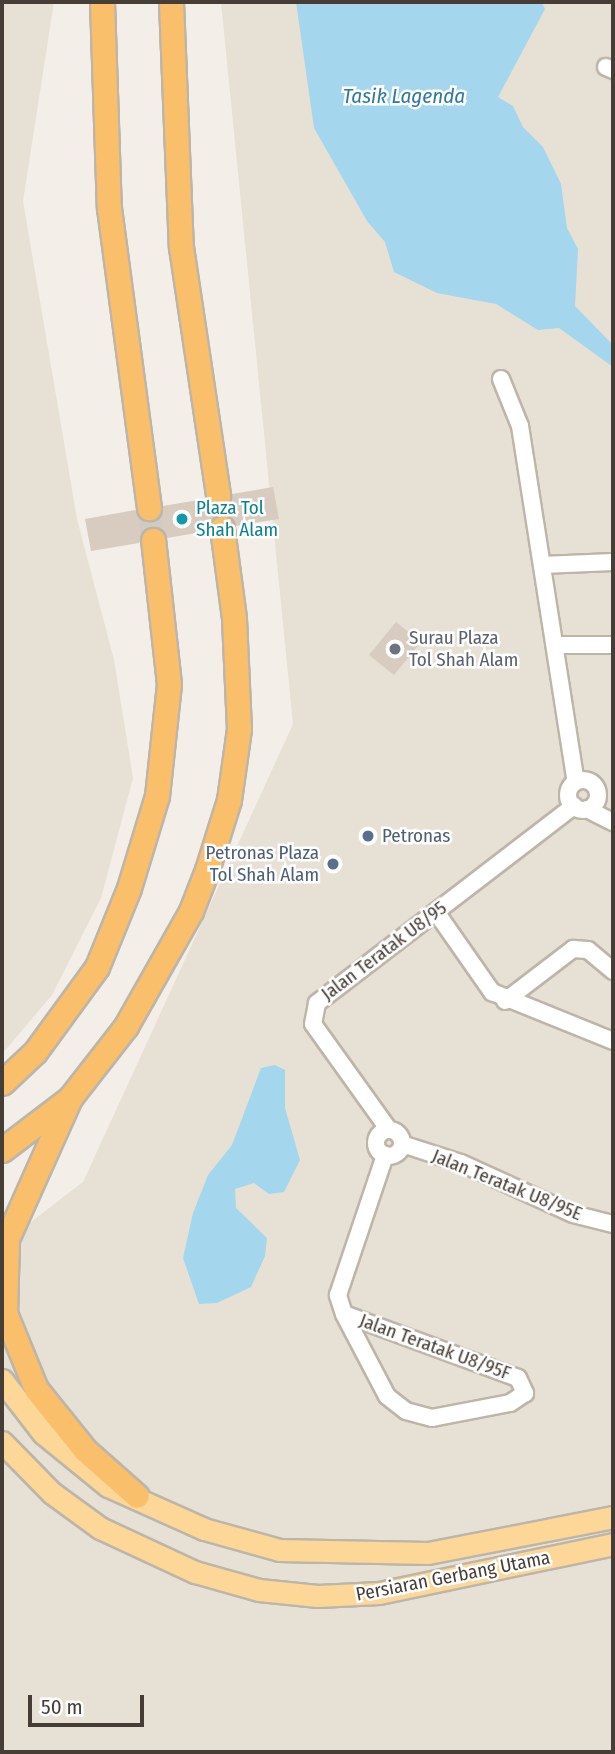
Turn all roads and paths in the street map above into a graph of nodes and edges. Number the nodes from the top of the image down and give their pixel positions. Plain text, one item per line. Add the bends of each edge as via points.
1 (102, 2) edge
2 (171, 2) edge
3 (501, 379) dead end
4 (218, 496) dead end
5 (149, 508) tunnel mouth
6 (222, 528) dead end
7 (153, 540) tunnel mouth
8 (613, 562) edge
9 (542, 565) junction
10 (555, 645) junction
11 (613, 645) edge
12 (576, 782) junction
13 (594, 784) junction
14 (613, 804) edge
15 (580, 807) junction
16 (613, 822) edge
17 (436, 912) junction
18 (613, 971) edge
19 (505, 1000) junction
20 (613, 1041) edge
21 (2, 1083) edge
22 (70, 1098) junction
23 (389, 1130) junction
24 (402, 1144) junction
25 (2, 1150) edge
26 (385, 1155) junction
27 (613, 1224) edge
28 (344, 1314) junction
29 (2, 1380) edge
30 (2, 1442) edge
31 (137, 1496) junction
32 (613, 1517) edge
33 (613, 1544) edge

1 - 5 highway via 109,208
2 - 4 highway via 181,247
3 - 9 street via 520,426
6 - 22 highway via 240,692 229,800 191,911 126,1027
7 - 21 highway via 169,684 157,796 130,888 97,967 42,1043
8 - 9 street
9 - 10 street
10 - 11 street
10 - 12 street
12 - 13 street
12 - 15 street via 569,793
13 - 14 street
13 - 15 street via 598,797
15 - 16 street
15 - 17 street, Jalan Teratak U8/95
17 - 19 street via 481,980
17 - 23 street, Jalan Teratak U8/95 via 324,994 312,1013 313,1024
18 - 19 street via 588,950 573,949
19 - 20 street
22 - 25 highway
22 - 31 highway via 7,1239 5,1313 36,1389 85,1450
23 - 24 street via 399,1135
23 - 26 street via 377,1141
24 - 26 street via 398,1153
24 - 27 street, Jalan Teratak U8/95E via 461,1163 573,1214
26 - 28 street, Jalan Teratak U8/95F via 339,1281
28 - 28 street, Jalan Teratak U8/95F via 518,1378 526,1393 510,1404 432,1418 406,1411 387,1396
29 - 31 main road, Persiaran Gerbang Utama via 75,1462 108,1486
30 - 33 main road, Persiaran Gerbang Utama via 52,1493 100,1528 195,1572 259,1590 318,1596 379,1593
31 - 32 main road, Persiaran Gerbang Utama via 235,1540 279,1550 346,1555 428,1553

